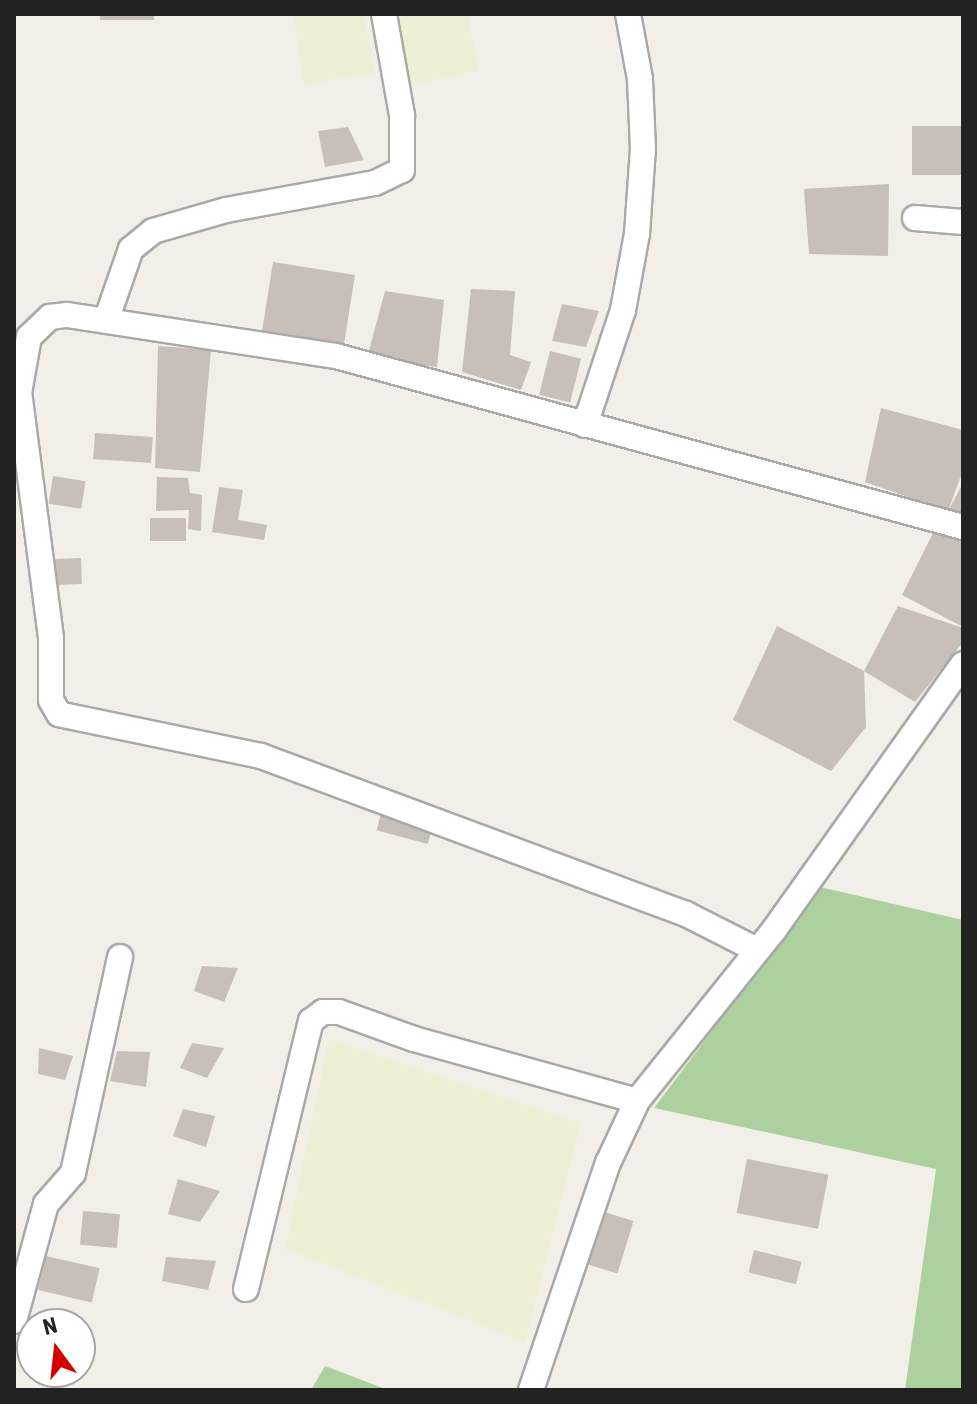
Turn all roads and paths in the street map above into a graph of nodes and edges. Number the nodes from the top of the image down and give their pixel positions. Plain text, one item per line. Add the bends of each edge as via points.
1 (384, 14) edge
2 (628, 14) edge
3 (915, 218) dead end
4 (963, 222) edge
5 (106, 321) junction
6 (17, 411) edge
7 (585, 425) junction
8 (963, 527) edge
9 (960, 675) edge
10 (757, 950) junction
11 (120, 957) dead end
12 (637, 1101) junction
13 (246, 1289) dead end
14 (14, 1321) edge
15 (531, 1390) edge

1 - 5 street via 402,115 402,170 375,183 226,210 153,231 131,249
2 - 7 street via 640,79 643,149 637,234 623,310
3 - 4 street
5 - 6 street via 67,315 39,325 29,337
5 - 7 street via 336,356
6 - 10 street via 51,638 51,700 59,714 261,756 686,914
7 - 8 street
9 - 10 street
10 - 12 street
11 - 14 street via 73,1173 46,1204
12 - 13 street via 414,1039 339,1012 323,1012 311,1021
12 - 15 street via 608,1163

